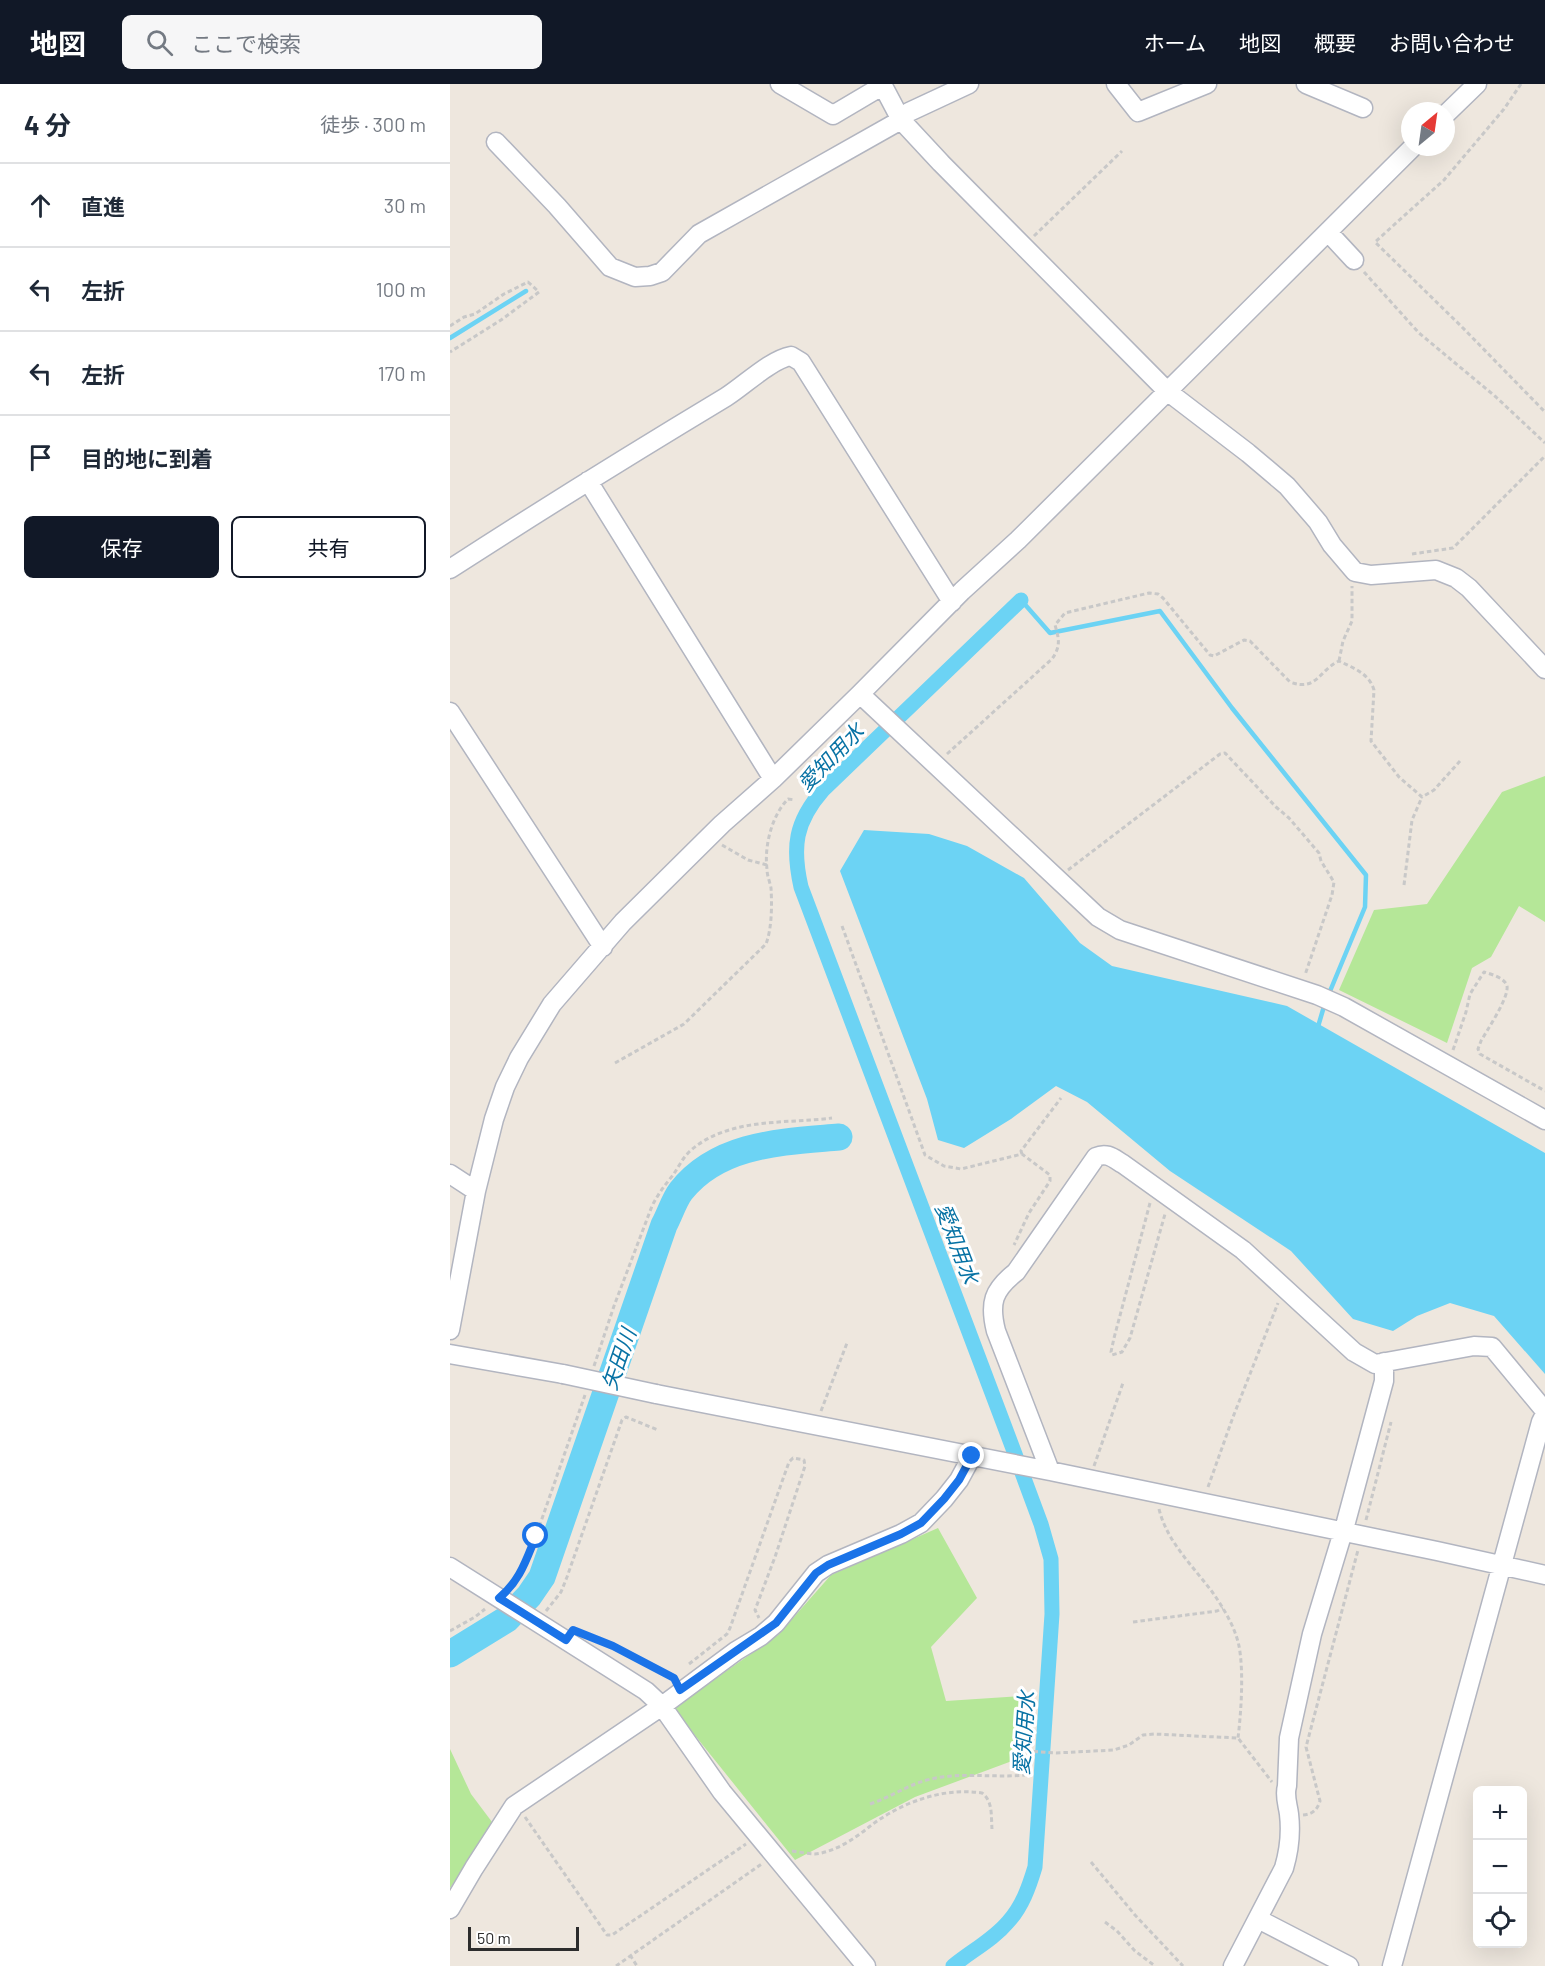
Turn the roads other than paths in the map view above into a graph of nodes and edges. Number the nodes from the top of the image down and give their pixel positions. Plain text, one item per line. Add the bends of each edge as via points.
1 (780, 84) edge
2 (969, 84) edge
3 (1116, 84) edge
4 (1207, 84) edge
5 (1306, 84) edge
6 (1477, 84) edge
7 (882, 85) edge
8 (1455, 105) edge
9 (1363, 108) dead end
10 (901, 120) junction
11 (496, 142) dead end
12 (1404, 156) edge
13 (1328, 232) junction
14 (1354, 260) road end
15 (1167, 391) junction
16 (588, 481) junction
17 (450, 568) edge
18 (952, 602) junction
19 (1545, 669) edge
20 (860, 694) junction
21 (450, 712) edge
22 (773, 779) junction
23 (603, 947) junction
24 (1545, 1120) edge
25 (450, 1174) edge
26 (476, 1191) junction
27 (450, 1330) edge
28 (450, 1354) edge
29 (1384, 1362) junction
30 (1545, 1413) edge
31 (972, 1456) junction
32 (1043, 1471) junction
33 (1342, 1531) junction
34 (1502, 1564) junction
35 (450, 1568) edge
36 (1545, 1575) edge
37 (662, 1706) junction
38 (450, 1909) edge
39 (1258, 1919) junction
40 (866, 1966) edge
41 (1233, 1966) edge
42 (1350, 1966) edge
43 (1392, 1966) edge

1 - 7 street via 833,114
2 - 10 street via 909,111
3 - 4 street via 1138,112
5 - 9 street
6 - 8 street
7 - 10 street
10 - 11 street via 699,234 662,272 635,277 610,267
10 - 15 street
12 - 13 street
13 - 14 street
13 - 15 street
15 - 18 street
15 - 19 street via 1287,486 1355,572 1371,575 1436,570 1456,578
16 - 17 street
16 - 18 street via 777,361 791,356 801,362
16 - 22 street
18 - 20 street
20 - 22 street
20 - 24 street via 1098,917 1120,930 1317,994
21 - 23 street
22 - 23 street via 711,835
23 - 26 street via 552,1004 519,1058 494,1119
25 - 26 street
26 - 27 street
28 - 31 street, bridge
29 - 30 street via 1474,1346 1492,1347
29 - 32 street via 1375,1364 1354,1352 1227,1236 1108,1155 1096,1157 994,1299 996,1331
29 - 33 street via 1384,1381
30 - 34 street
31 - 32 street
31 - 37 street via 959,1480 921,1523 816,1573 776,1623 677,1684
32 - 33 street
33 - 34 street
33 - 39 street via 1312,1634 1289,1738 1285,1792 1290,1816 1288,1855
34 - 36 street
34 - 43 street
35 - 37 street via 646,1691
37 - 38 street via 516,1804
37 - 40 street via 722,1792
39 - 41 street
39 - 42 street

